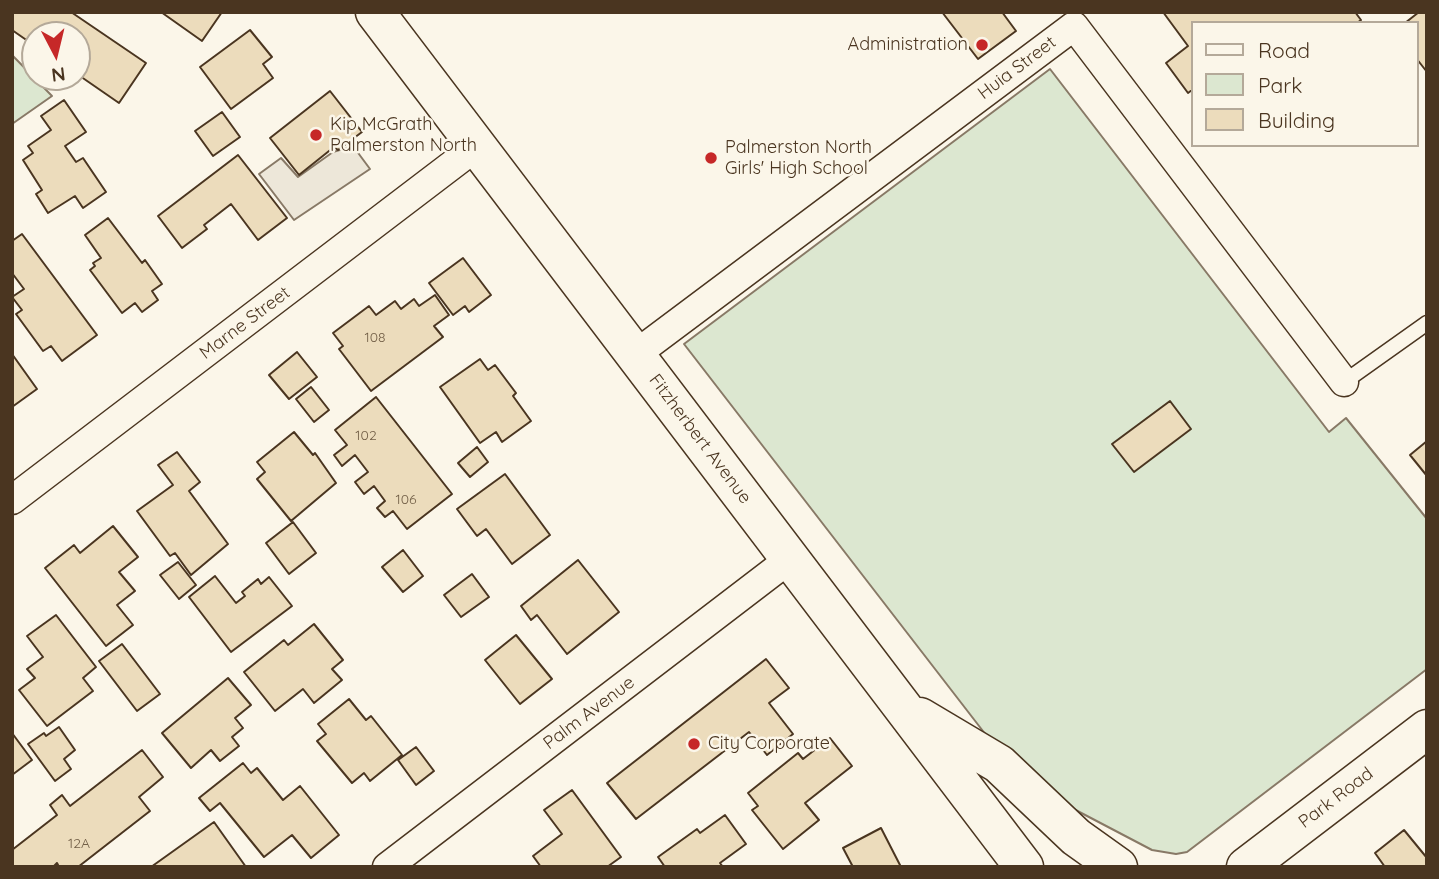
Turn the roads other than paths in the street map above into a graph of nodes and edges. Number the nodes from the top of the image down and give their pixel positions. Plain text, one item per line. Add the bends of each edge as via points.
1 (374, 12) edge
2 (477, 146) junction
3 (1427, 323) edge
4 (636, 354) junction
5 (1344, 382) joint
6 (12, 500) edge
7 (791, 558) junction
8 (904, 708) junction
9 (1427, 729) edge
10 (387, 867) edge
11 (1024, 867) edge
12 (1118, 867) edge
13 (1246, 867) edge

1 - 2 main road, Fitzherbert Avenue
2 - 4 main road, Fitzherbert Avenue
2 - 6 street, Marne Street
3 - 5 lane
4 - 5 street, Huia Street via 1074,26
4 - 7 main road, Fitzherbert Avenue
7 - 8 main road, Fitzherbert Avenue
7 - 10 street, Palm Avenue
8 - 11 main road, Fitzherbert Avenue
8 - 12 main road via 999,764 1076,837
9 - 13 main road, Park Road

